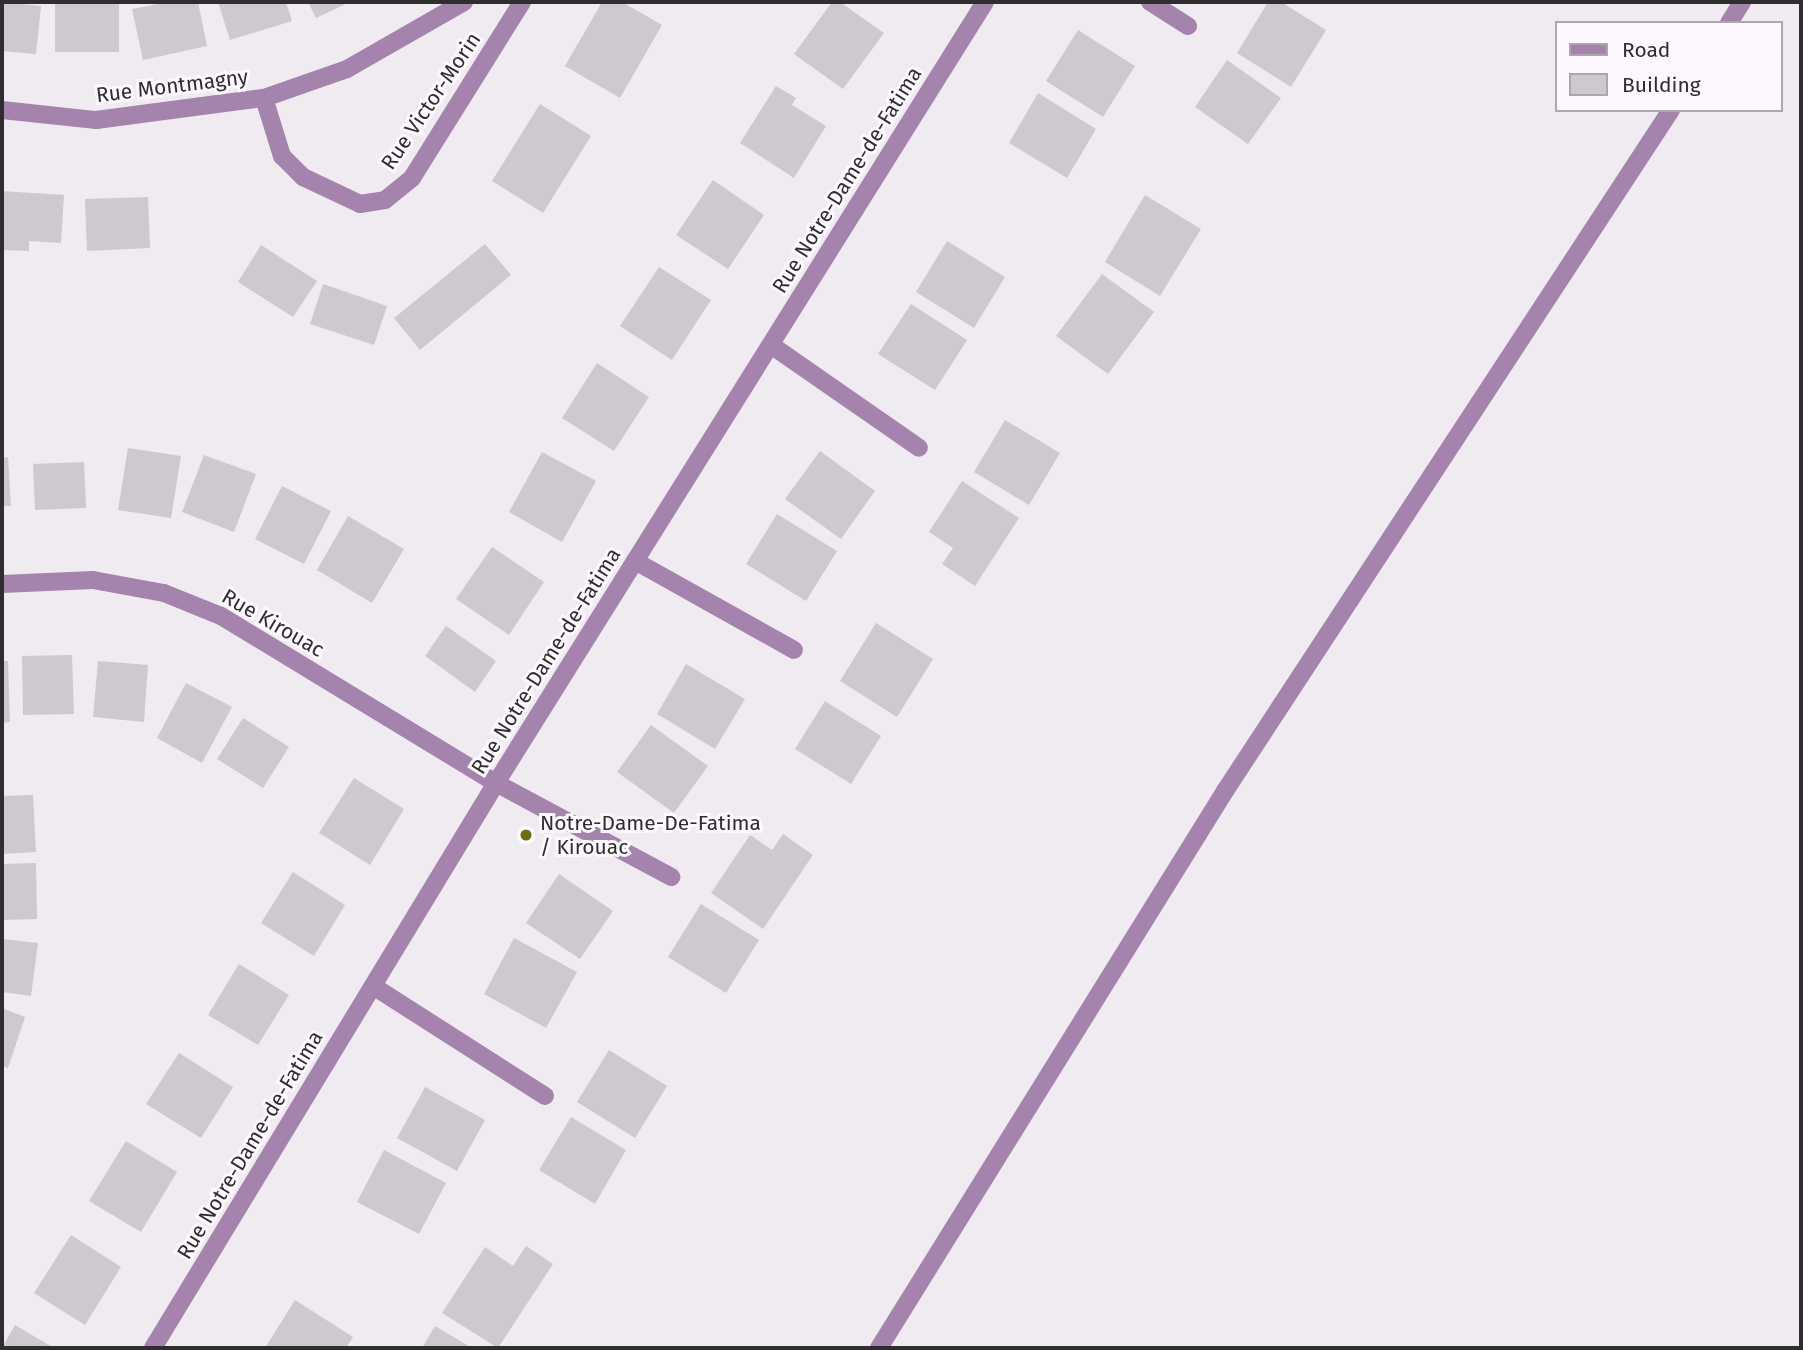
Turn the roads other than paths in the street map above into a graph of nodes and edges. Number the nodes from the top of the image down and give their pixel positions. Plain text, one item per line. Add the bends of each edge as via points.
1 (464, 2) edge
2 (522, 2) edge
3 (985, 2) edge
4 (1150, 2) edge
5 (1742, 2) edge
6 (1730, 21) edge
7 (1188, 26) dead end
8 (264, 98) junction
9 (2, 110) edge
10 (1670, 112) edge
11 (771, 345) junction
12 (919, 448) dead end
13 (635, 561) junction
14 (2, 584) edge
15 (794, 650) dead end
16 (496, 783) junction
17 (671, 877) dead end
18 (373, 986) junction
19 (545, 1096) dead end
20 (153, 1348) edge
21 (879, 1348) edge

1 - 8 street, Rue Victor-Morin via 347,69
2 - 8 street, Rue Victor-Morin via 412,178 386,200 360,204 303,177 282,156
3 - 11 street, Rue Notre-Dame-de-Fatima
4 - 7 street
5 - 6 street
8 - 9 street, Rue Montmagny via 96,120
10 - 21 street via 1225,791
11 - 12 street
11 - 13 street, Rue Notre-Dame-de-Fatima
13 - 15 street
13 - 16 street, Rue Notre-Dame-de-Fatima
14 - 16 street, Rue Kirouac via 93,580 164,593 221,616
16 - 17 street, Rue Kirouac
16 - 18 street, Rue Notre-Dame-de-Fatima
18 - 19 street
18 - 20 street, Rue Notre-Dame-de-Fatima

